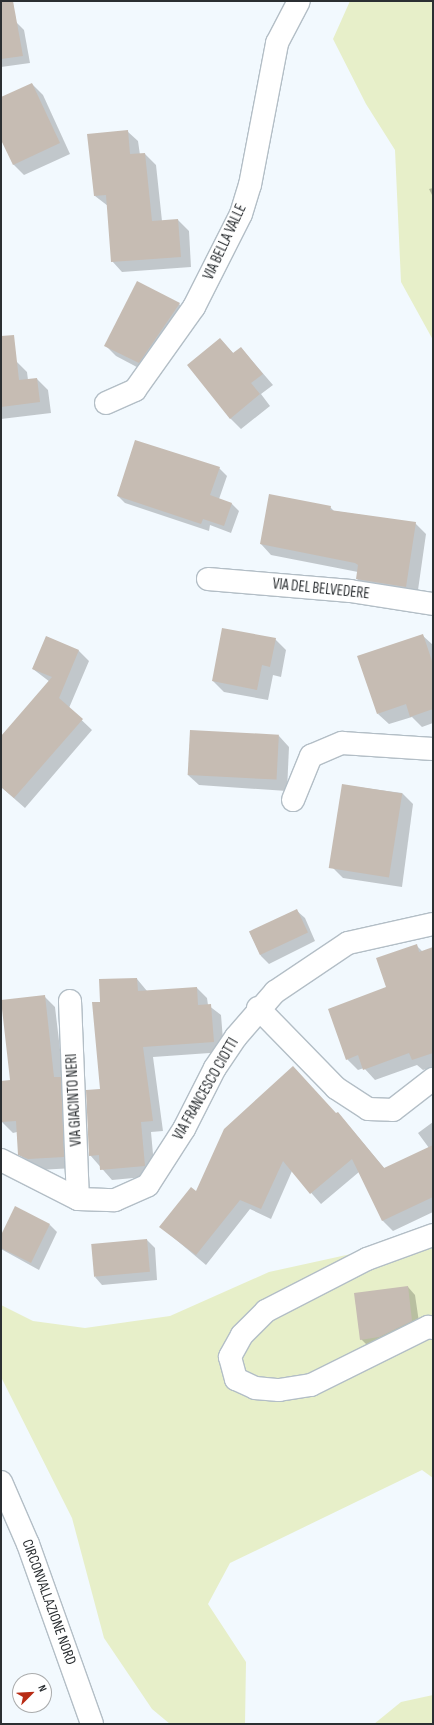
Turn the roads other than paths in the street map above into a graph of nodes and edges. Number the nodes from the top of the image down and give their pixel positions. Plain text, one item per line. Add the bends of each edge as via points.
1 (299, 1) edge
2 (106, 402) dead end
3 (208, 579) dead end
4 (433, 604) edge
5 (433, 749) edge
6 (293, 800) dead end
7 (433, 924) edge
8 (70, 1001) dead end
9 (258, 1008) junction
10 (433, 1079) edge
11 (1, 1160) edge
12 (78, 1199) junction
13 (433, 1235) edge
14 (433, 1328) edge
15 (1, 1482) edge
16 (92, 1724) edge

1 - 2 street, VIA BELLA VALLE via 278,43 250,185 241,214 194,307 140,384 135,390
3 - 4 street, VIA DEL BELVEDERE via 350,591
5 - 6 street via 342,743 311,756
7 - 9 street, VIA FRANCESCO CIOTTI via 348,942 290,980
8 - 12 street, VIA GIACINTO NERI
9 - 10 street via 336,1088 368,1109 393,1110
9 - 12 street, VIA FRANCESCO CIOTTI via 215,1068 184,1129 148,1185 115,1200
11 - 12 street, VIA FRANCESCO CIOTTI
13 - 14 street via 367,1259 266,1311 242,1336 230,1357 236,1379 255,1388 279,1390 311,1385 428,1328
15 - 16 street, CIRCONVALLAZIONE NORD via 28,1544

